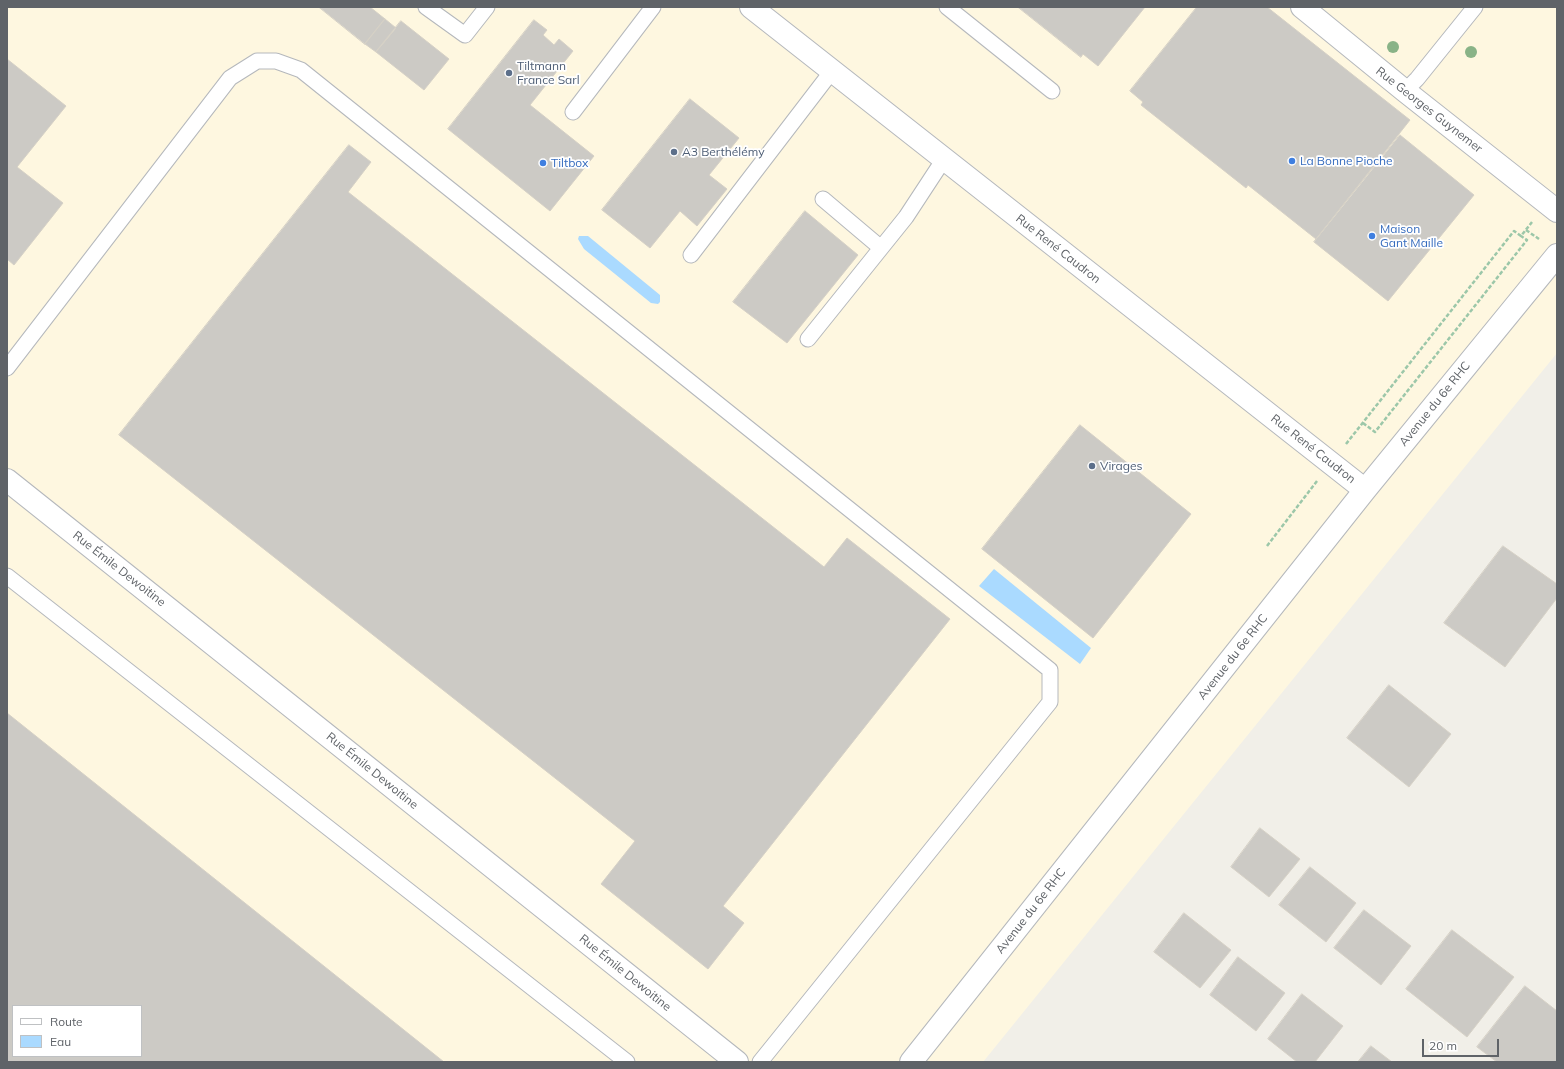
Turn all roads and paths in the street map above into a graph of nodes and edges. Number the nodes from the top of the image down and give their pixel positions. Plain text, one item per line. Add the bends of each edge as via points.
1 (426, 7) edge
2 (487, 7) edge
3 (653, 7) edge
4 (751, 7) edge
5 (947, 7) edge
6 (1302, 7) edge
7 (1475, 7) edge
8 (832, 71) junction
9 (1052, 91) dead end
10 (1405, 92) junction
11 (573, 112) dead end
12 (944, 159) junction
13 (823, 199) dead end
14 (1557, 211) edge
15 (1526, 230) dead end
16 (1521, 236) junction
17 (881, 248) junction
18 (691, 255) dead end
19 (1557, 255) edge
20 (808, 339) dead end
21 (7, 368) edge
22 (1362, 423) junction
23 (1331, 463) junction
24 (7, 480) edge
25 (1365, 490) junction
26 (1267, 546) dead end
27 (7, 576) edge
28 (627, 1062) edge
29 (737, 1062) edge
30 (760, 1062) edge
31 (911, 1062) edge

1 - 2 lane via 465,35
3 - 11 lane
4 - 8 street, Rue René Caudron
5 - 9 lane
6 - 10 street, Rue Georges Guynemer
7 - 10 lane
8 - 12 street, Rue René Caudron
8 - 18 lane
10 - 14 street, Rue Georges Guynemer
12 - 17 lane via 906,217
12 - 23 street, Rue René Caudron
13 - 17 lane
15 - 16 path
16 - 22 path via 1514,231
16 - 22 path via 1527,240 1375,432
17 - 20 lane
19 - 25 street, Avenue du 6e RHC
21 - 30 lane via 230,78 256,61 276,61 301,70 1050,670 1050,702
22 - 23 path
23 - 25 street, Rue René Caudron
23 - 26 path
24 - 29 street, Rue Émile Dewoitine
25 - 31 street, Avenue du 6e RHC
27 - 28 lane

